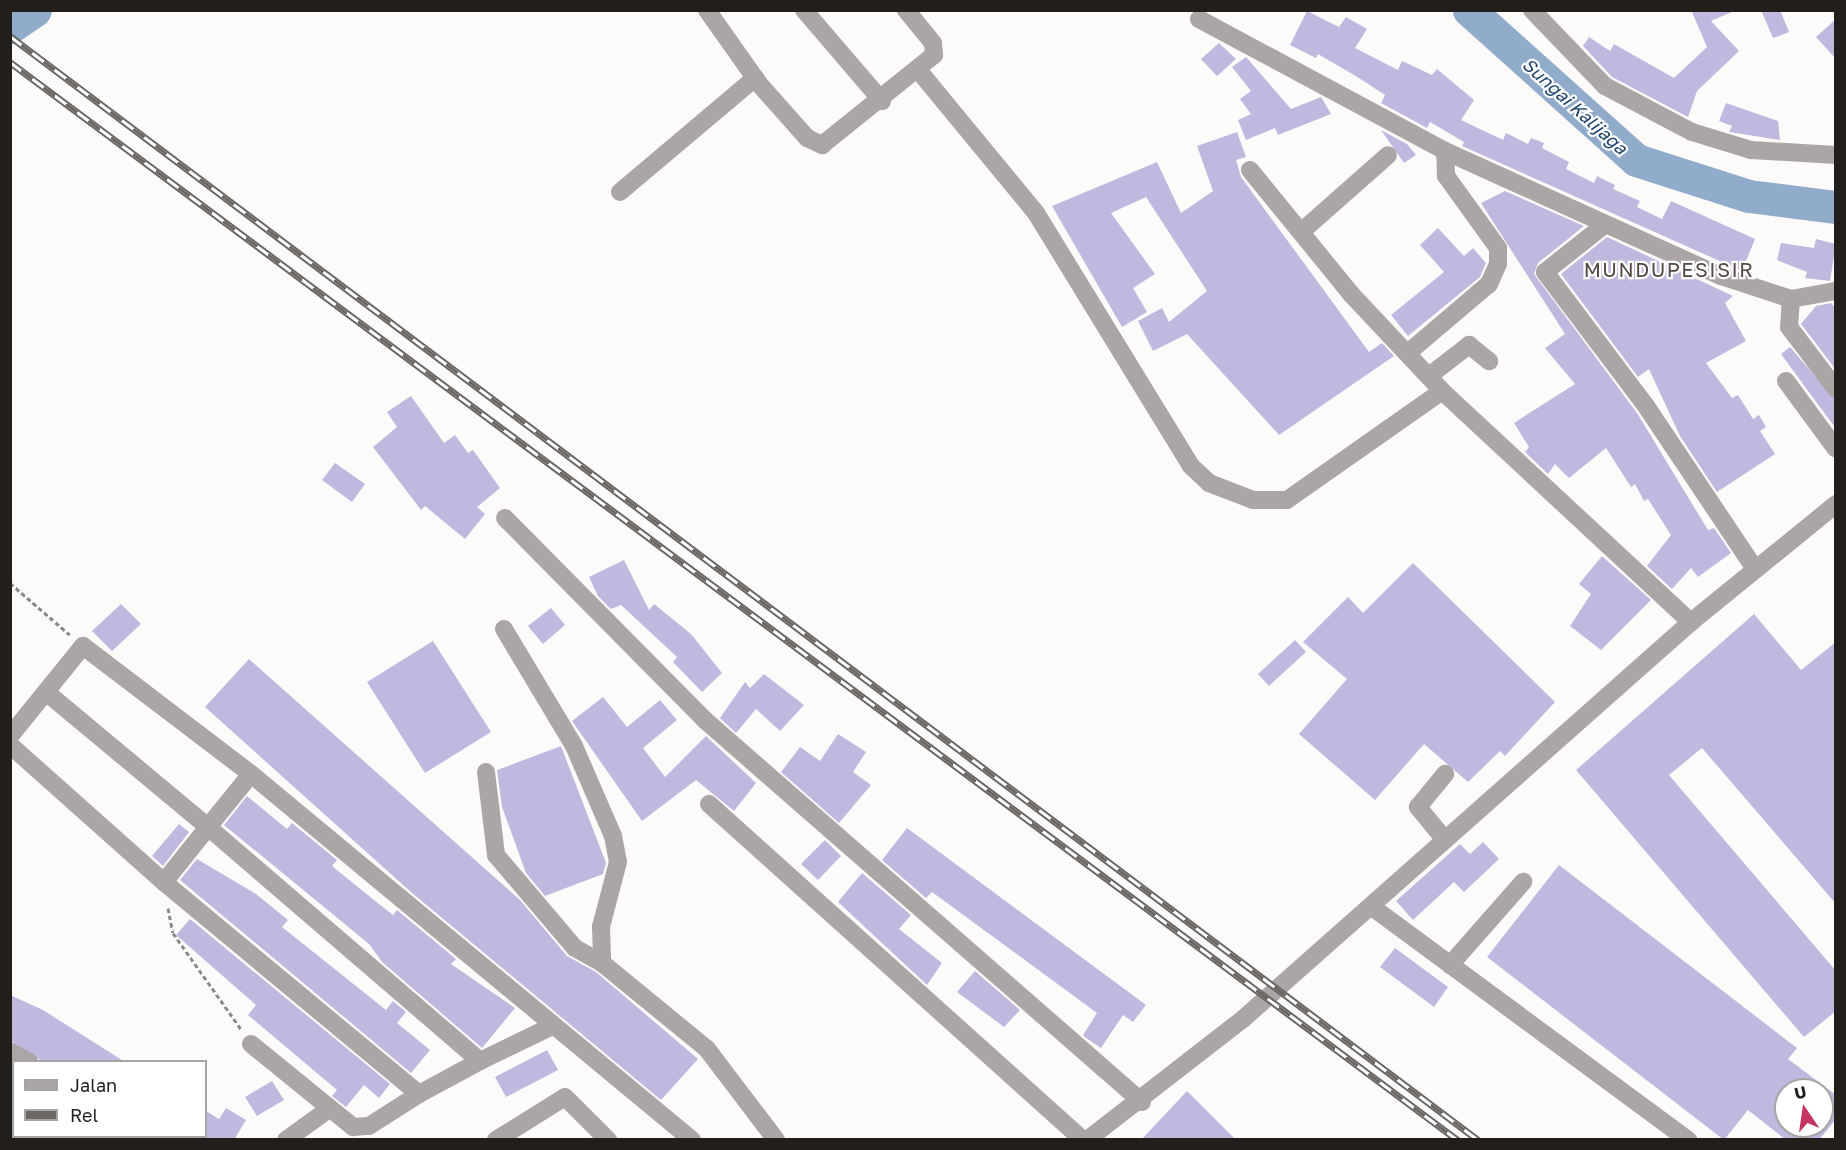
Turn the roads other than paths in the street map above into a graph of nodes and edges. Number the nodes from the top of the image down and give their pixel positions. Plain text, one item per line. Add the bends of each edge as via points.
1 (707, 10) edge
2 (804, 10) edge
3 (906, 10) edge
4 (1532, 10) edge
5 (1199, 19) dead end
6 (919, 71) junction
7 (754, 78) junction
8 (882, 101) junction
9 (1445, 151) junction
10 (1388, 154) dead end
11 (1836, 155) edge
12 (1250, 170) dead end
13 (620, 192) dead end
14 (1604, 226) junction
15 (1301, 232) junction
16 (1836, 291) edge
17 (1791, 299) junction
18 (1408, 351) junction
19 (1489, 361) dead end
20 (1429, 376) junction
21 (1786, 381) dead end
22 (1836, 389) edge
23 (1442, 391) junction
24 (1836, 449) edge
25 (1836, 504) edge
26 (505, 518) dead end
27 (1755, 569) junction
28 (1691, 622) junction
29 (504, 629) dead end
30 (46, 692) junction
31 (10, 736) edge
32 (10, 745) edge
33 (486, 772) dead end
34 (251, 774) junction
35 (1445, 774) dead end
36 (709, 804) dead end
37 (208, 827) junction
38 (1445, 840) junction
39 (164, 882) junction
40 (1523, 882) dead end
41 (1372, 907) junction
42 (602, 963) junction
43 (1450, 965) junction
44 (552, 1026) junction
45 (251, 1044) road end
46 (10, 1051) edge
47 (26, 1060) edge
48 (480, 1061) junction
49 (420, 1094) junction
50 (1142, 1102) junction
51 (329, 1109) junction
52 (307, 1134) edge
53 (286, 1140) edge
54 (496, 1140) edge
55 (608, 1140) edge
56 (692, 1140) edge
57 (776, 1140) edge
58 (1085, 1140) edge
59 (1688, 1140) edge

1 - 7 street
2 - 8 street
3 - 6 street via 936,48
4 - 11 street via 1605,86 1692,132 1759,152
5 - 9 street
6 - 8 street
6 - 23 street via 1036,213 1191,466 1209,483 1247,498 1287,500
7 - 8 street via 818,145 831,142
7 - 13 street
9 - 14 street
9 - 18 street via 1446,176 1498,248 1498,264 1489,284
10 - 15 street
12 - 15 street
14 - 17 street
14 - 27 street via 1545,272 1646,406
15 - 18 street
16 - 17 street
17 - 22 street via 1789,327
18 - 20 street
19 - 20 street via 1473,344
20 - 23 street
21 - 24 street
23 - 28 street
25 - 27 street
26 - 50 street via 706,721
27 - 28 street
28 - 38 street
29 - 42 street via 574,746 613,836 618,862 600,927
30 - 31 street
30 - 34 street via 83,646
30 - 37 street
32 - 39 street
33 - 42 street via 496,855 575,948
34 - 37 street
34 - 44 street
35 - 38 street via 1418,807
36 - 58 street
37 - 39 street
37 - 48 street
38 - 41 street
39 - 49 street
40 - 43 street
41 - 43 street
41 - 50 street
42 - 57 street via 707,1049
43 - 59 street
44 - 48 street
44 - 56 street
45 - 51 street
46 - 47 street
48 - 49 street
49 - 51 street via 362,1128
50 - 58 street
51 - 52 street
52 - 53 street
54 - 55 street via 565,1097

